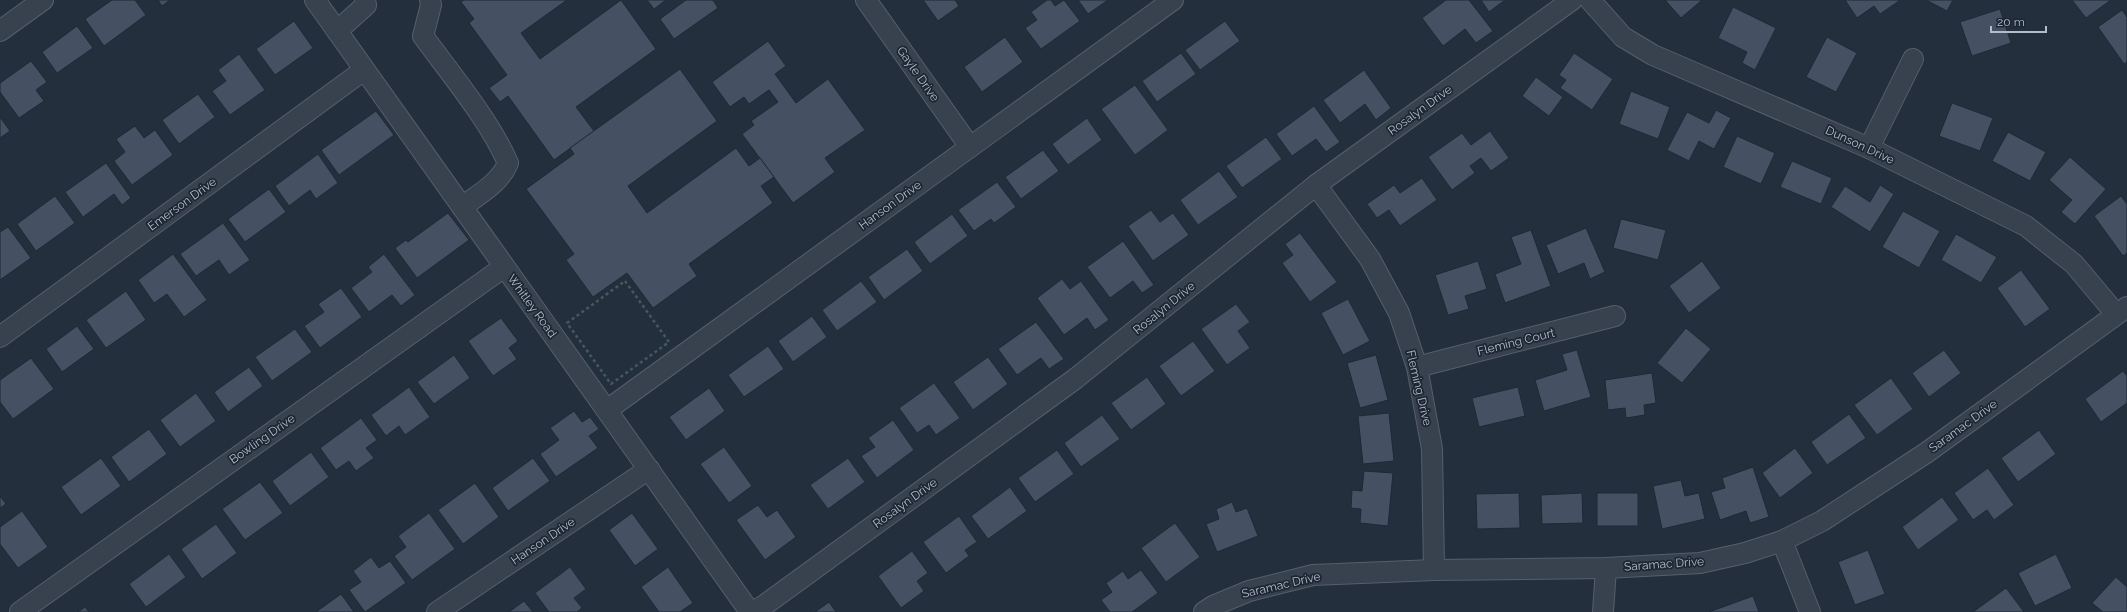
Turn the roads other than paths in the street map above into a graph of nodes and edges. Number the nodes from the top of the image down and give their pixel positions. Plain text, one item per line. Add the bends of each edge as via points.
1 (43, 0) edge
2 (315, 0) edge
3 (365, 0) edge
4 (430, 0) edge
5 (866, 0) edge
6 (1173, 0) edge
7 (1572, 0) edge
8 (1590, 0) edge
9 (0, 31) edge
10 (337, 31) junction
11 (1913, 59) dead end
12 (364, 70) junction
13 (970, 147) junction
14 (1869, 148) junction
15 (1316, 185) junction
16 (462, 207) junction
17 (504, 267) junction
18 (2121, 310) edge
19 (1616, 316) dead end
20 (0, 337) edge
21 (1417, 367) junction
22 (607, 410) junction
23 (649, 469) junction
24 (1782, 541) junction
25 (1606, 568) junction
26 (1434, 570) junction
27 (20, 612) edge
28 (437, 612) edge
29 (750, 612) edge
30 (753, 612) edge
31 (1204, 612) edge
32 (1603, 612) edge
33 (1810, 612) edge

1 - 9 street
2 - 10 street, Whitley Road
3 - 10 street via 366,6 360,13
4 - 16 street via 423,36 475,108 503,150 508,163 504,174
5 - 13 street, Gayle Drive
6 - 13 street, Hanson Drive
7 - 15 street, Rosalyn Drive
8 - 14 street, Dunson Drive via 1623,37 1653,55
10 - 12 street, Whitley Road
11 - 14 street
12 - 16 street, Whitley Road
12 - 20 street, Emerson Drive
13 - 22 street, Hanson Drive
14 - 18 street, Dunson Drive via 2026,226 2074,264
15 - 21 street, Fleming Drive via 1370,259 1398,313
15 - 30 street, Rosalyn Drive via 1075,379
16 - 17 street, Whitley Road
17 - 22 street, Whitley Road
17 - 27 street, Bowling Drive
18 - 24 street, Saramac Drive via 1926,454 1822,521
19 - 21 street, Fleming Court
21 - 26 street, Fleming Drive via 1432,449
22 - 23 street, Whitley Road
23 - 28 street, Hanson Drive
23 - 29 street, Whitley Road
24 - 25 street, Saramac Drive via 1745,553 1700,563
24 - 33 street
25 - 26 street, Saramac Drive
25 - 32 street
26 - 31 street, Saramac Drive via 1313,575 1249,591

